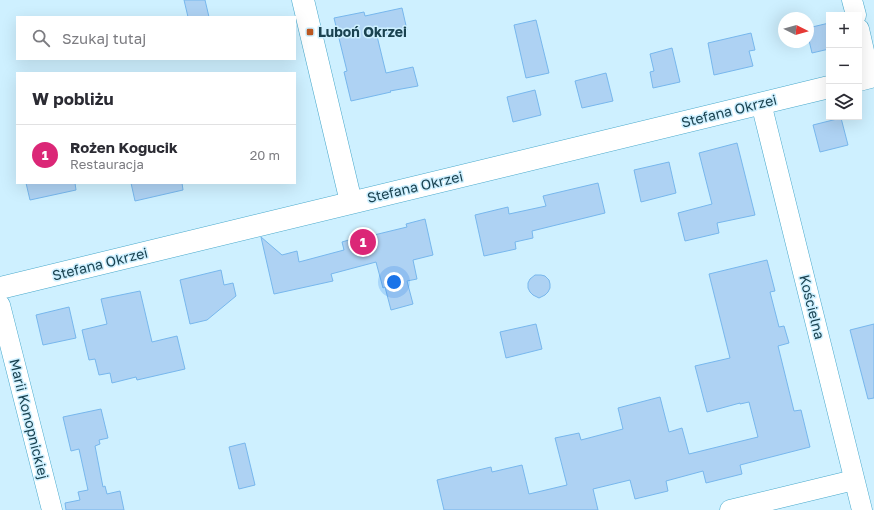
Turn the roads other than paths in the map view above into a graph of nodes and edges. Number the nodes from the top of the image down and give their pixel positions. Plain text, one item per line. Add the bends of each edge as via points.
1 (303, 0) edge
2 (852, 0) edge
3 (855, 12) edge
4 (862, 45) edge
5 (868, 78) edge
6 (826, 88) edge
7 (761, 103) junction
8 (351, 202) junction
9 (0, 288) edge
10 (0, 305) edge
11 (854, 480) junction
12 (52, 510) edge
13 (730, 510) edge
14 (862, 510) edge

1 - 8 street
2 - 3 street
4 - 5 street
6 - 7 street, Stefana Okrzei
7 - 8 street, Stefana Okrzei
7 - 11 street, Kościelna
8 - 9 street, Stefana Okrzei
10 - 12 street, Marii Konopnickiej
11 - 13 street
11 - 14 street, Kościelna

